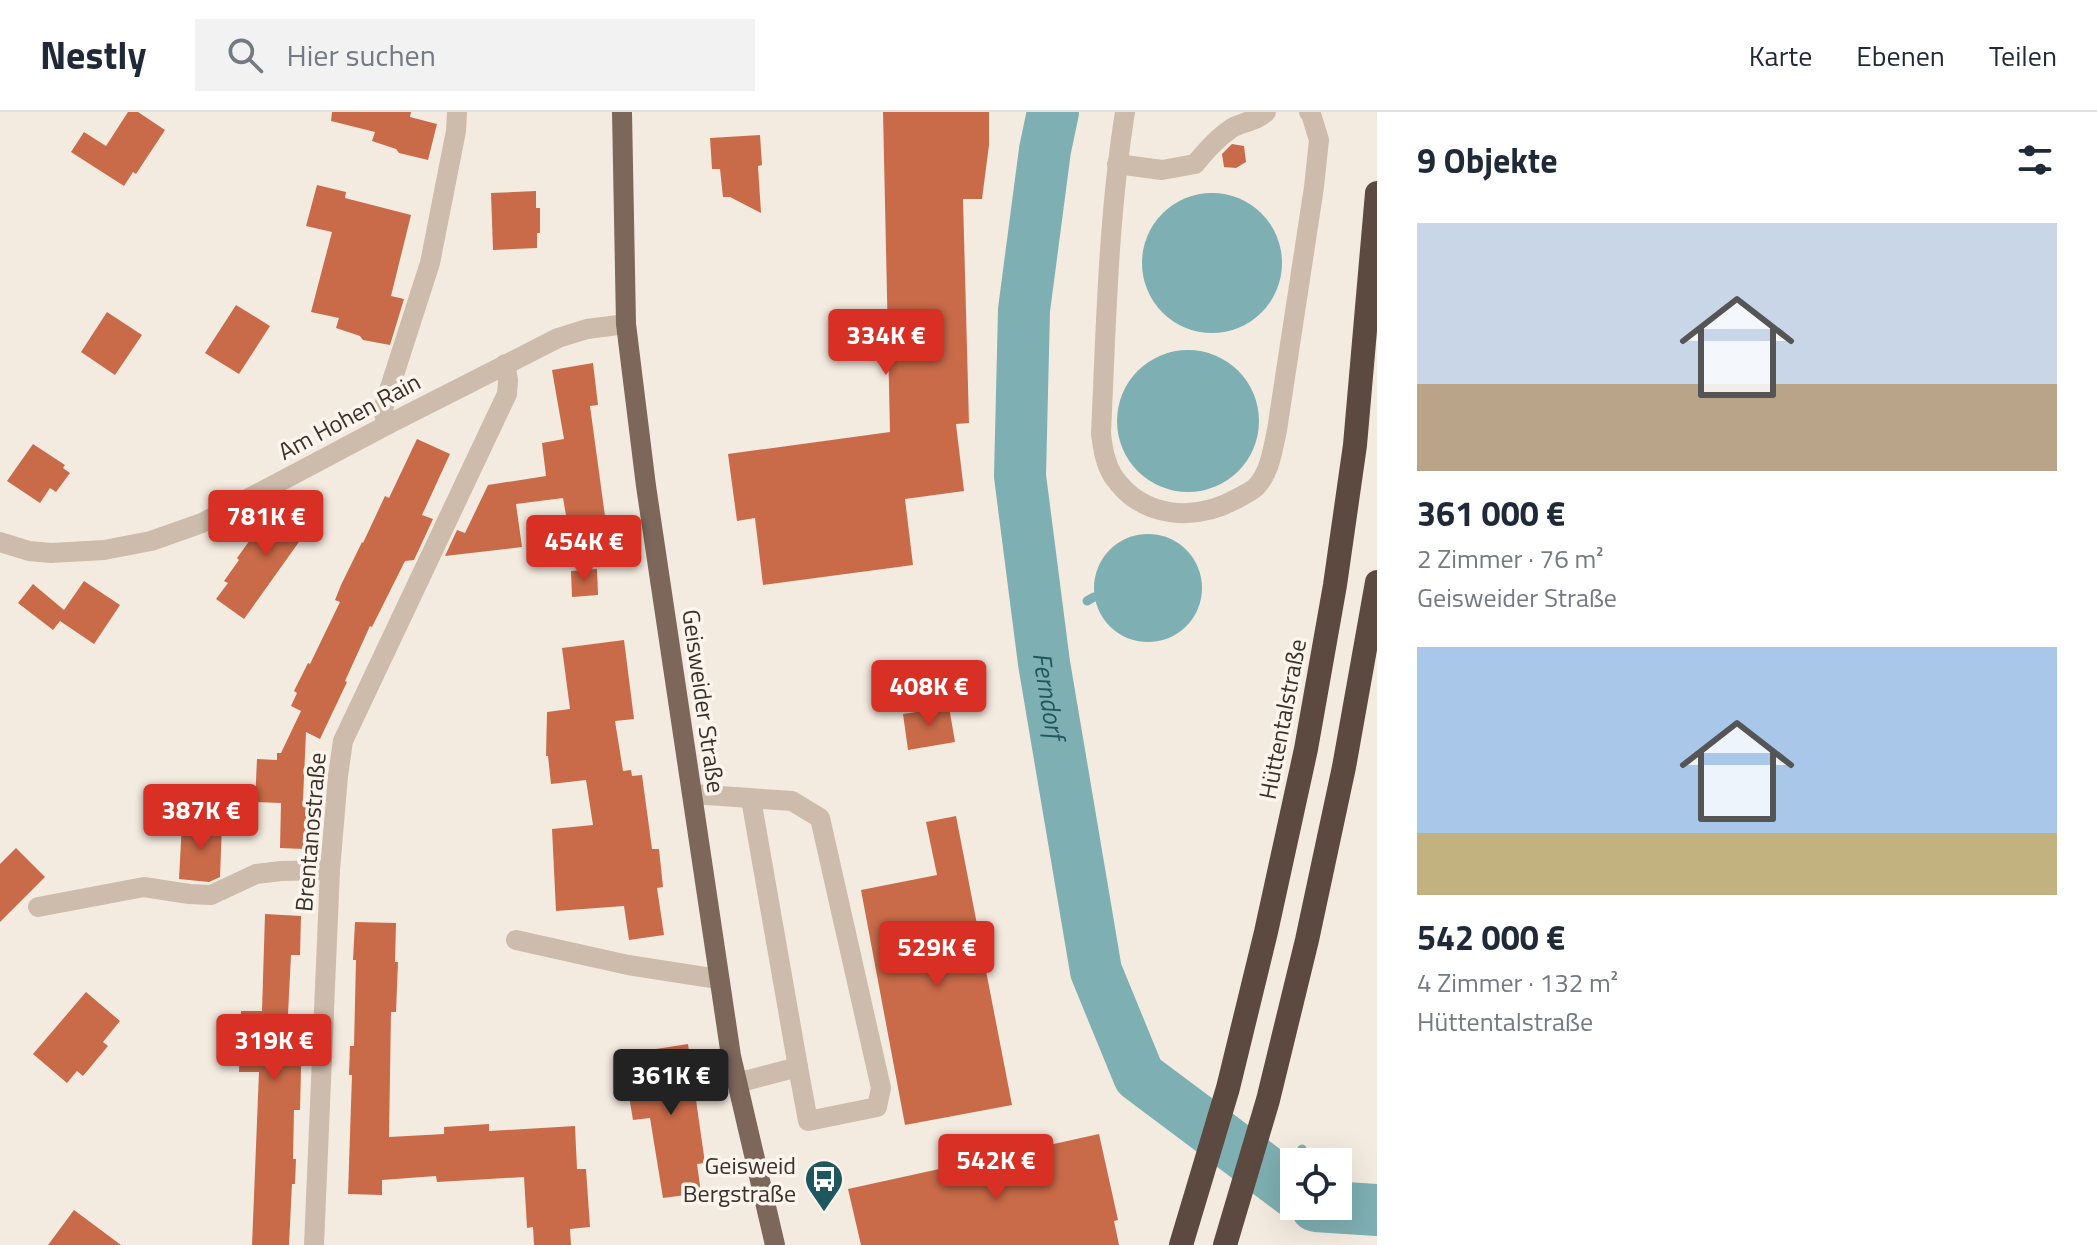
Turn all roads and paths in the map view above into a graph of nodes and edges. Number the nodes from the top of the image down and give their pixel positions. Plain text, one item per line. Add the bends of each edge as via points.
1 (457, 112) edge
2 (622, 112) edge
3 (1125, 112) edge
4 (1266, 112) edge
5 (1309, 112) edge
6 (1117, 164) junction
7 (1377, 193) edge
8 (626, 324) junction
9 (505, 364) junction
10 (387, 425) junction
11 (0, 542) edge
12 (1377, 582) edge
13 (692, 794) junction
14 (751, 799) junction
15 (330, 870) junction
16 (38, 907) dead end
17 (516, 940) dead end
18 (718, 979) junction
19 (798, 1067) junction
20 (737, 1083) junction
21 (314, 1245) edge
22 (775, 1245) edge
23 (1181, 1245) edge
24 (1225, 1245) edge

1 - 10 street via 430,263 383,409
2 - 8 main road, Geisweider Straße
3 - 6 street
4 - 6 street via 1233,127 1195,164 1162,170
5 - 6 street via 1319,140 1314,187 1268,468 1256,487 1207,511 1176,514 1153,507 1132,495 1105,457 1101,419
7 - 23 highway, Hüttentalstraße via 1355,445 1306,749 1228,1088
8 - 9 street, Am Hohen Rain via 558,338
8 - 13 main road, Geisweider Straße
9 - 10 street, Am Hohen Rain
9 - 15 street, Brentanostraße via 507,394 343,741
10 - 11 street, Am Hohen Rain via 202,523 151,541 51,553
12 - 24 highway via 1307,940
13 - 14 street
13 - 18 main road, Geisweider Straße
14 - 19 street
14 - 19 street via 792,801 820,818 881,1088 877,1107 808,1121
15 - 16 street via 256,874 211,895 144,887
15 - 21 street, Brentanostraße
17 - 18 street
18 - 20 main road, Geisweider Straße
19 - 20 street
20 - 22 main road, Geisweider Straße

